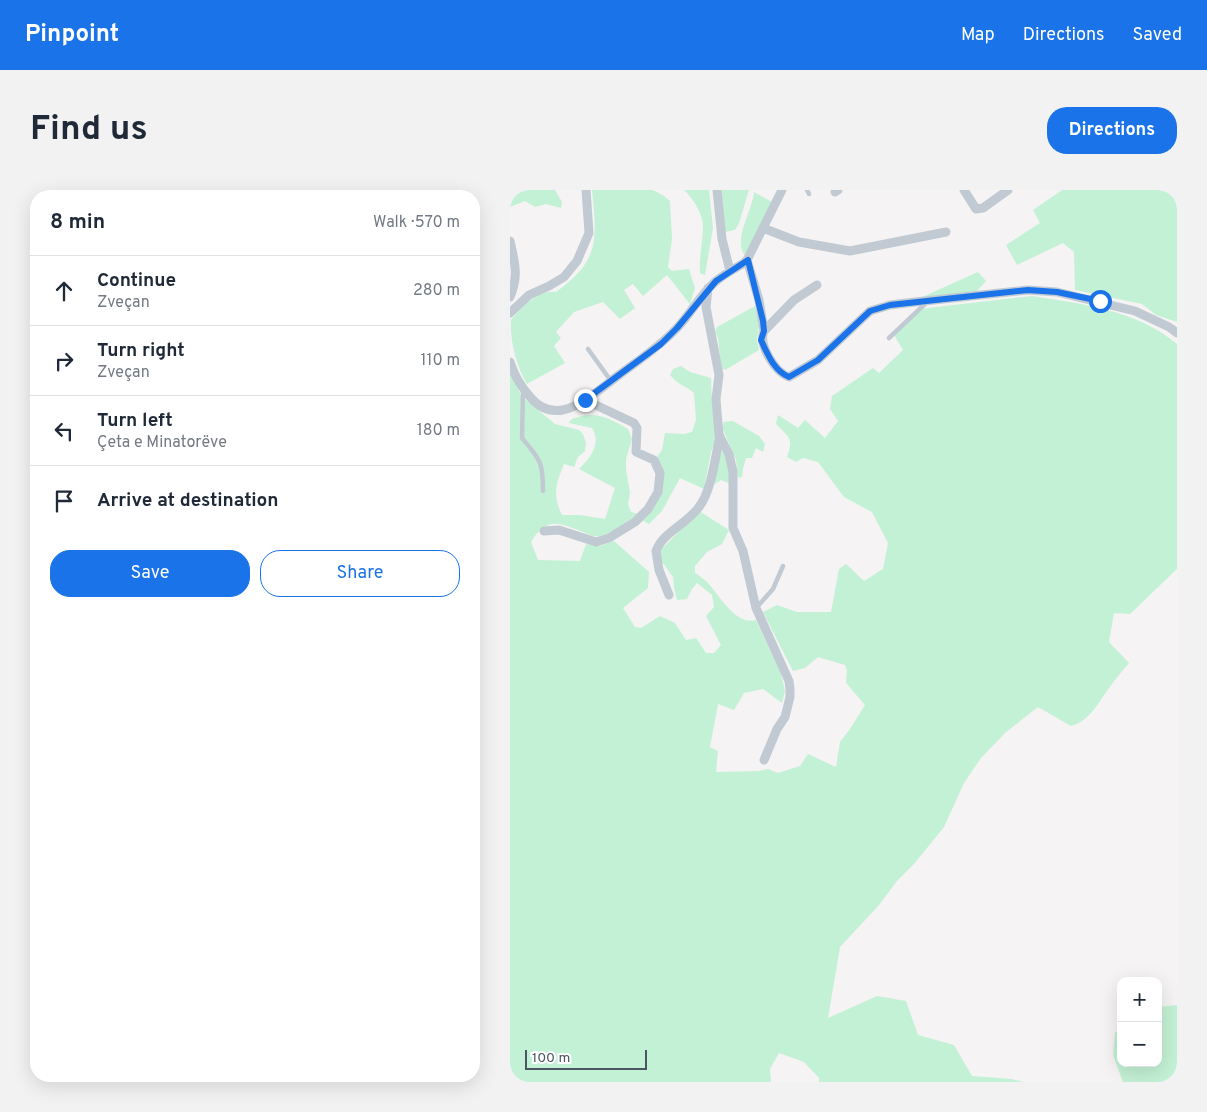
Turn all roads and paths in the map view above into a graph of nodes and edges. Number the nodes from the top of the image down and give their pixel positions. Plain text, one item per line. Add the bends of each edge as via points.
1 (586, 190) edge
2 (717, 190) edge
3 (782, 190) edge
4 (964, 190) edge
5 (1008, 190) edge
6 (763, 228) junction
7 (946, 232) dead end
8 (510, 241) edge
9 (748, 260) junction
10 (730, 271) junction
11 (817, 286) dead end
12 (708, 288) junction
13 (510, 297) edge
14 (929, 300) junction
15 (510, 313) edge
16 (764, 331) junction
17 (1177, 333) edge
18 (889, 338) dead end
19 (588, 349) dead end
20 (510, 362) edge
21 (611, 380) junction
22 (523, 388) junction
23 (585, 400) junction
24 (720, 436) junction
25 (543, 491) dead end
26 (544, 531) dead end
27 (783, 566) dead end
28 (669, 595) dead end
29 (756, 608) junction
30 (764, 760) dead end

1 - 15 street via 590,233 577,261 564,277 529,295
2 - 10 street
3 - 6 street
4 - 5 street via 976,209 983,208
6 - 7 street via 799,242 850,251
6 - 9 street
8 - 13 street via 516,283
9 - 10 street
9 - 16 street
10 - 12 street
11 - 16 street via 794,300
12 - 21 street via 661,344
12 - 24 street via 706,307 719,375 716,399
14 - 16 street via 870,311 818,360 789,377 781,373 765,349 761,340
14 - 17 street via 1028,290 1057,292 1135,311
14 - 18 lane
19 - 21 lane
20 - 22 street
21 - 23 street
22 - 23 street via 536,404 551,411 572,408
22 - 25 lane via 522,438 543,470
23 - 26 street via 634,423 637,428 636,452 657,464 660,473 658,492 648,510 609,538 596,542 559,530
24 - 28 street via 700,507 662,541 656,551 659,570
24 - 29 street via 730,454 734,528 743,551
27 - 29 lane via 773,590
29 - 30 street via 790,689 785,717

